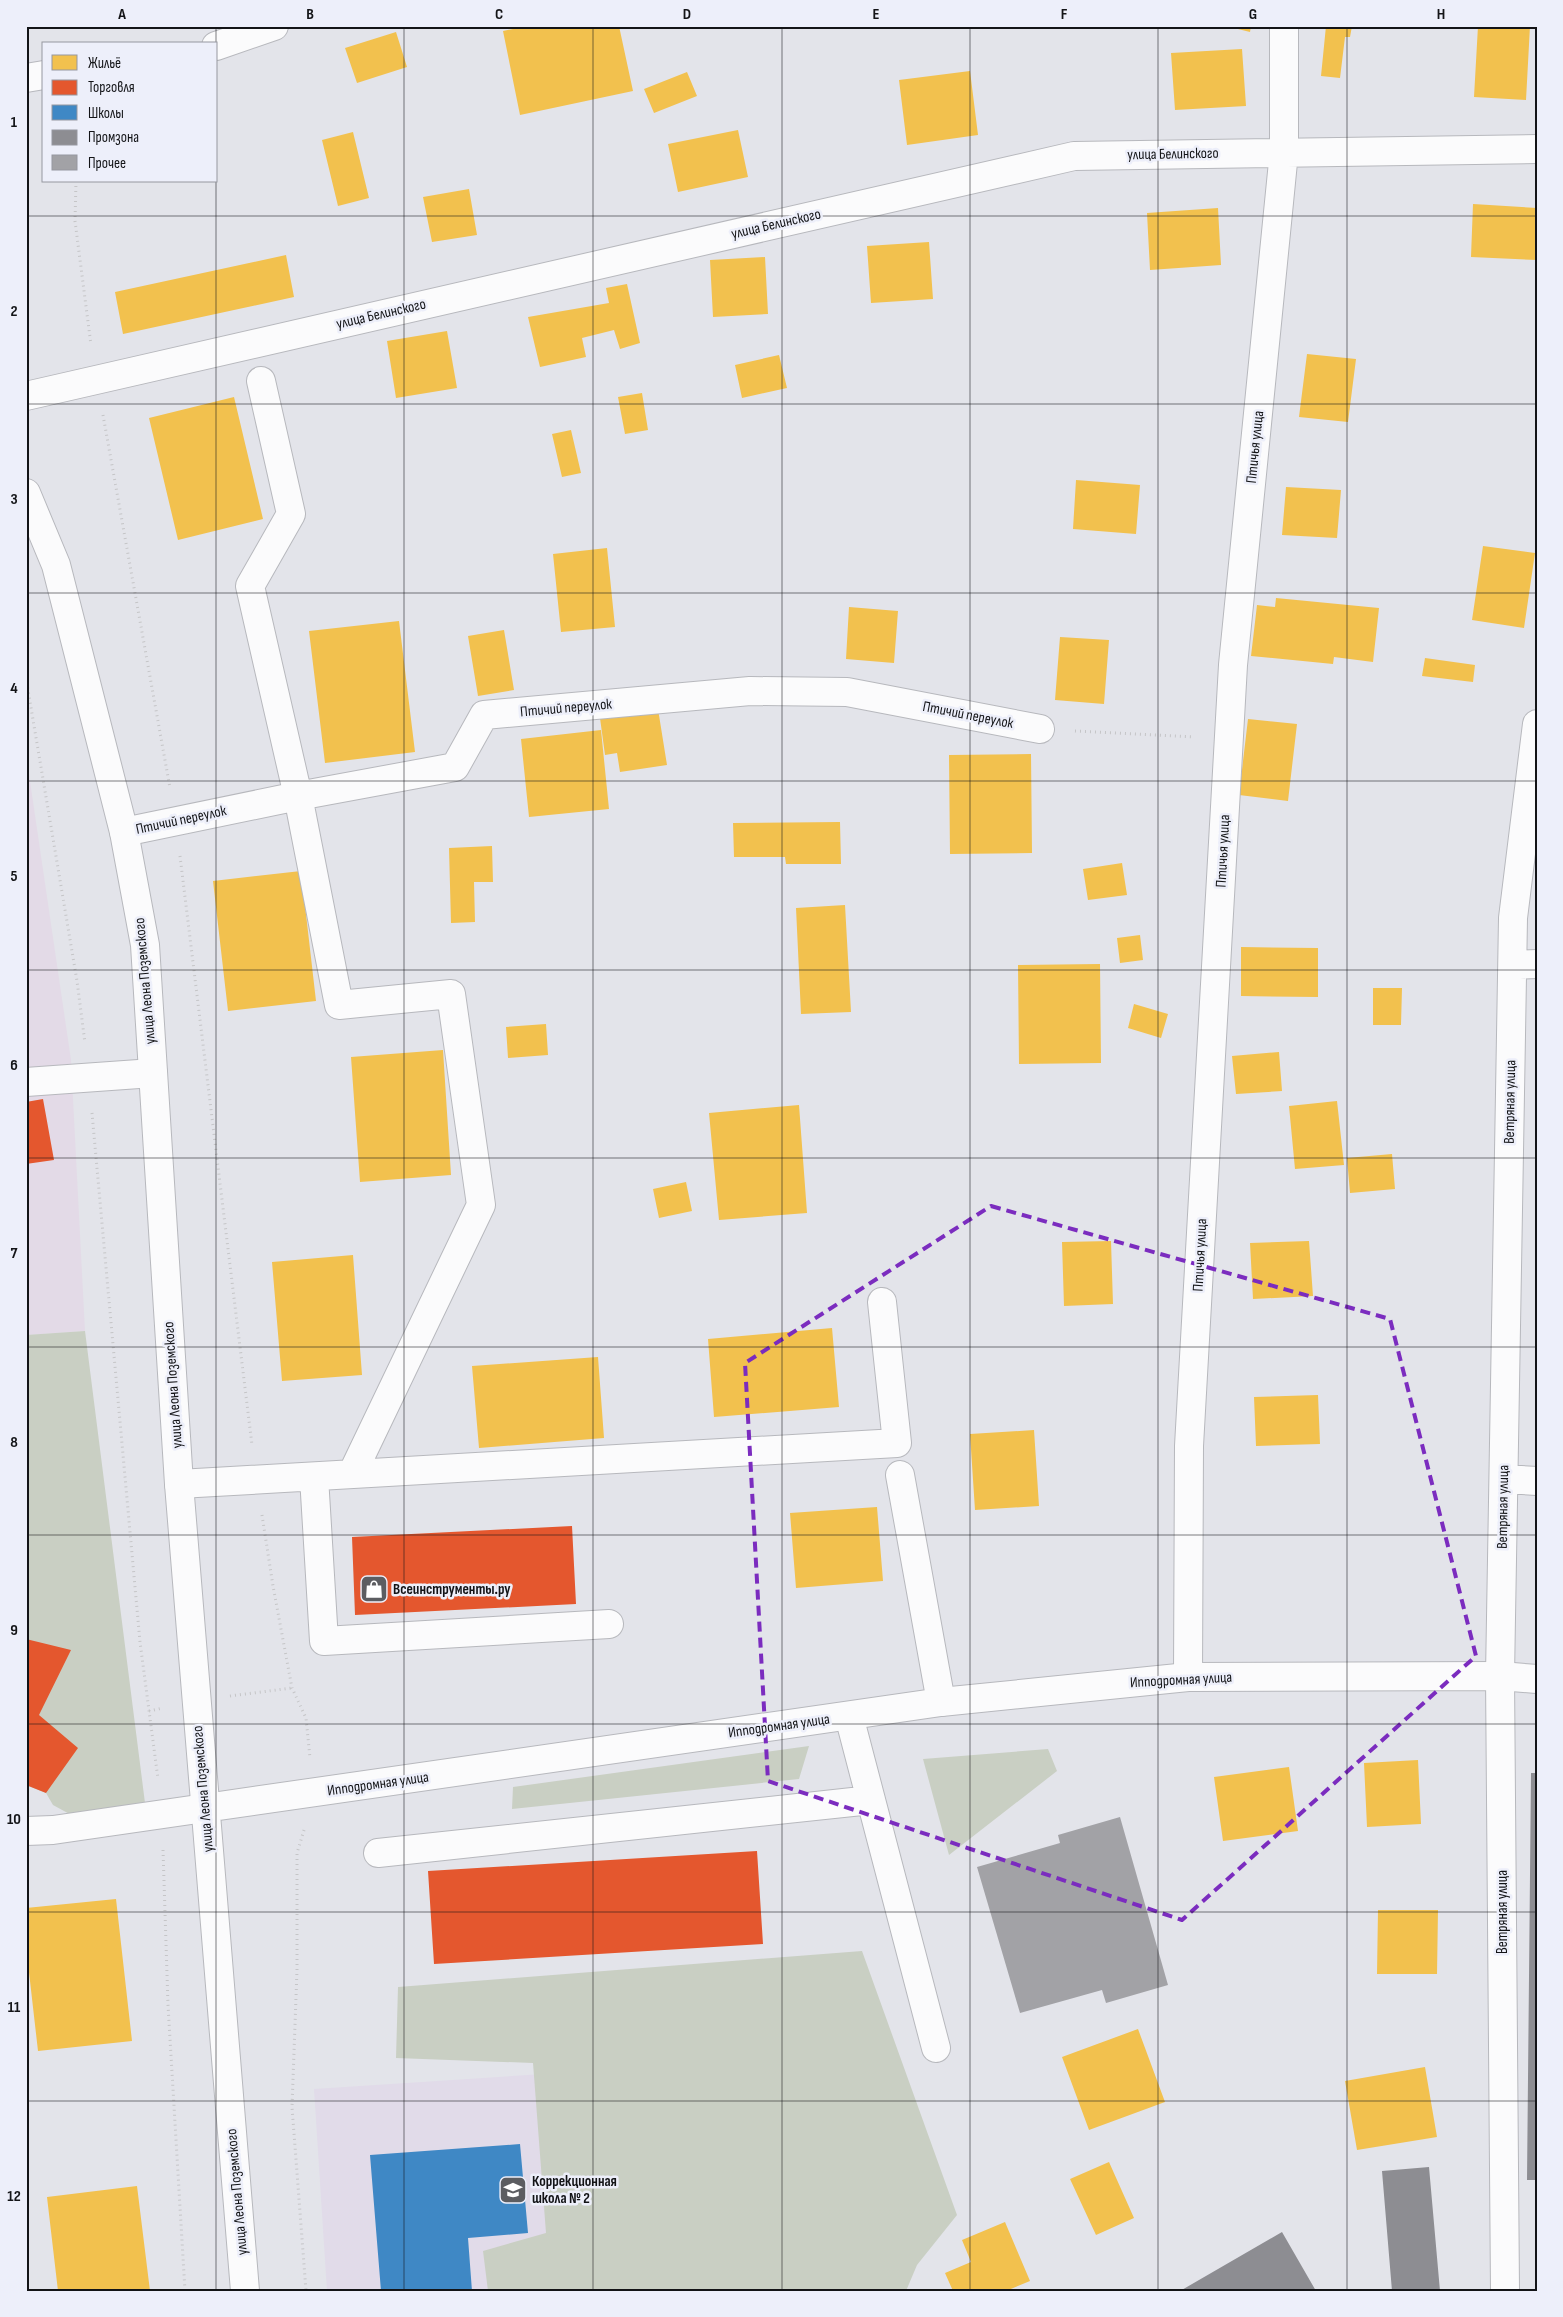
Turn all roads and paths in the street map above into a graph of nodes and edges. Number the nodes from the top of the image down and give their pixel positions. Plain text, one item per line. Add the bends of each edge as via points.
1 (274, 26) edge
2 (1284, 26) edge
3 (218, 45) edge
4 (42, 75) edge
5 (26, 78) edge
6 (1537, 149) edge
7 (1284, 152) junction
8 (76, 182) edge
9 (96, 380) junction
10 (261, 382) dead end
11 (26, 396) edge
12 (26, 493) edge
13 (26, 678) edge
14 (1537, 724) edge
15 (1040, 729) joint
16 (1229, 739) junction
17 (298, 796) junction
18 (176, 822) junction
19 (124, 832) junction
20 (1525, 964) edge
21 (153, 1074) junction
22 (89, 1078) junction
23 (26, 1082) edge
24 (882, 1302) dead end
25 (352, 1474) junction
26 (900, 1475) dead end
27 (314, 1477) junction
28 (257, 1479) junction
29 (1504, 1479) junction
30 (1537, 1481) edge
31 (179, 1484) junction
32 (608, 1624) dead end
33 (1500, 1676) junction
34 (1188, 1677) junction
35 (1537, 1679) edge
36 (941, 1702) junction
37 (849, 1716) junction
38 (314, 1793) junction
39 (871, 1800) junction
40 (205, 1808) junction
41 (162, 1814) junction
42 (26, 1831) edge
43 (378, 1853) dead end
44 (936, 2048) dead end
45 (185, 2291) edge
46 (245, 2291) edge
47 (306, 2291) edge
48 (1505, 2291) edge

1 - 3 street
2 - 7 street, Птичья улица
4 - 5 street
6 - 7 street, улица Белинского
7 - 9 street, улица Белинского via 1074,156
7 - 16 street, Птичья улица via 1233,665
8 - 9 path via 75,221
9 - 11 street, улица Белинского
9 - 18 path
10 - 17 street via 291,514 250,586
12 - 19 street, улица Леона Поземского via 56,565
13 - 22 path via 77,981
14 - 20 street, Ветряная улица via 1513,918
15 - 16 path
15 - 17 street, Птичий переулок via 847,692 750,692 484,715 455,767
16 - 34 street, Птичья улица via 1189,1446
17 - 18 street, Птичий переулок
17 - 25 street via 339,1005 451,994 481,1205
18 - 19 street, Птичий переулок
18 - 28 path via 243,1388
19 - 21 street, улица Леона Поземского via 144,945
20 - 29 street, Ветряная улица
21 - 22 street
21 - 31 street, улица Леона Поземского
22 - 23 street
22 - 41 path via 140,1642
24 - 25 street via 897,1443
25 - 27 street
26 - 36 street
27 - 28 street
27 - 32 street via 324,1641
28 - 31 street
28 - 38 path via 292,1688 306,1718
29 - 30 street
29 - 33 street, Ветряная улица
31 - 40 street, улица Леона Поземского
33 - 34 street, Ипподромная улица
33 - 35 street, Ипподромная улица
33 - 48 street, Ветряная улица
34 - 36 street, Ипподромная улица
36 - 37 street, Ипподромная улица
37 - 38 street, Ипподромная улица
37 - 39 street
38 - 40 street, Ипподромная улица
38 - 47 path via 297,1853 292,2107
39 - 43 street
39 - 44 street
40 - 41 street, Ипподромная улица
40 - 46 street, улица Леона Поземского
41 - 42 street, Ипподромная улица
41 - 45 path via 168,2005

